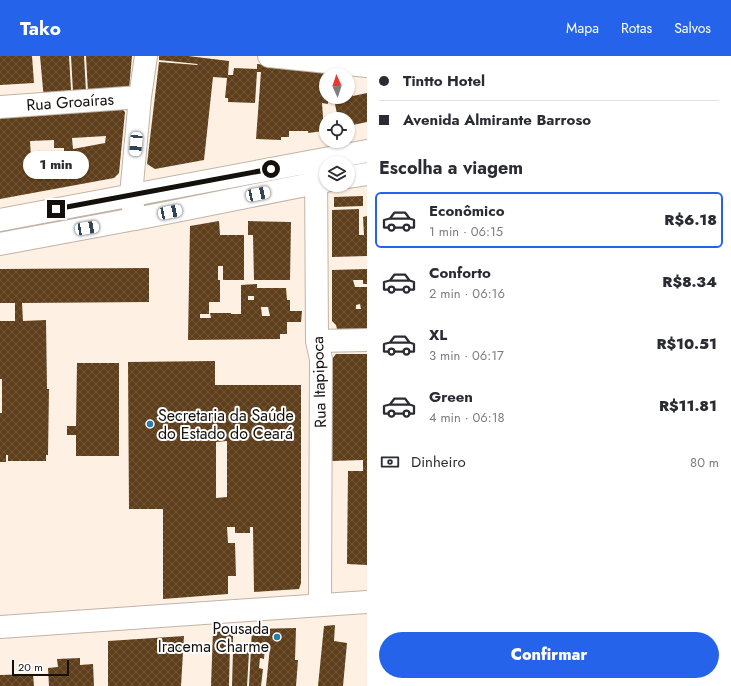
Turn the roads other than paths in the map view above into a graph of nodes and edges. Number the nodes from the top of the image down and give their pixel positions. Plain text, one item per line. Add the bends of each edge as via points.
1 (146, 56) edge
2 (269, 56) edge
3 (367, 66) edge
4 (140, 97) junction
5 (0, 107) edge
6 (367, 151) edge
7 (316, 160) junction
8 (319, 173) edge
9 (367, 174) edge
10 (355, 176) edge
11 (319, 181) edge
12 (321, 192) edge
13 (131, 195) junction
14 (135, 219) junction
15 (0, 220) edge
16 (0, 244) edge
17 (367, 340) edge
18 (317, 341) junction
19 (367, 602) edge
20 (320, 604) junction
21 (0, 627) edge

1 - 4 street
2 - 3 street
4 - 5 street, Rua Groaíras
4 - 13 street
6 - 7 street
7 - 8 street, Rua Itapipoca
7 - 13 street
9 - 10 street
11 - 14 street
12 - 18 street, Rua Itapipoca
13 - 14 street
13 - 15 street
14 - 16 street
17 - 18 street
18 - 20 street, Rua Itapipoca via 321,359
19 - 20 street
20 - 21 street

